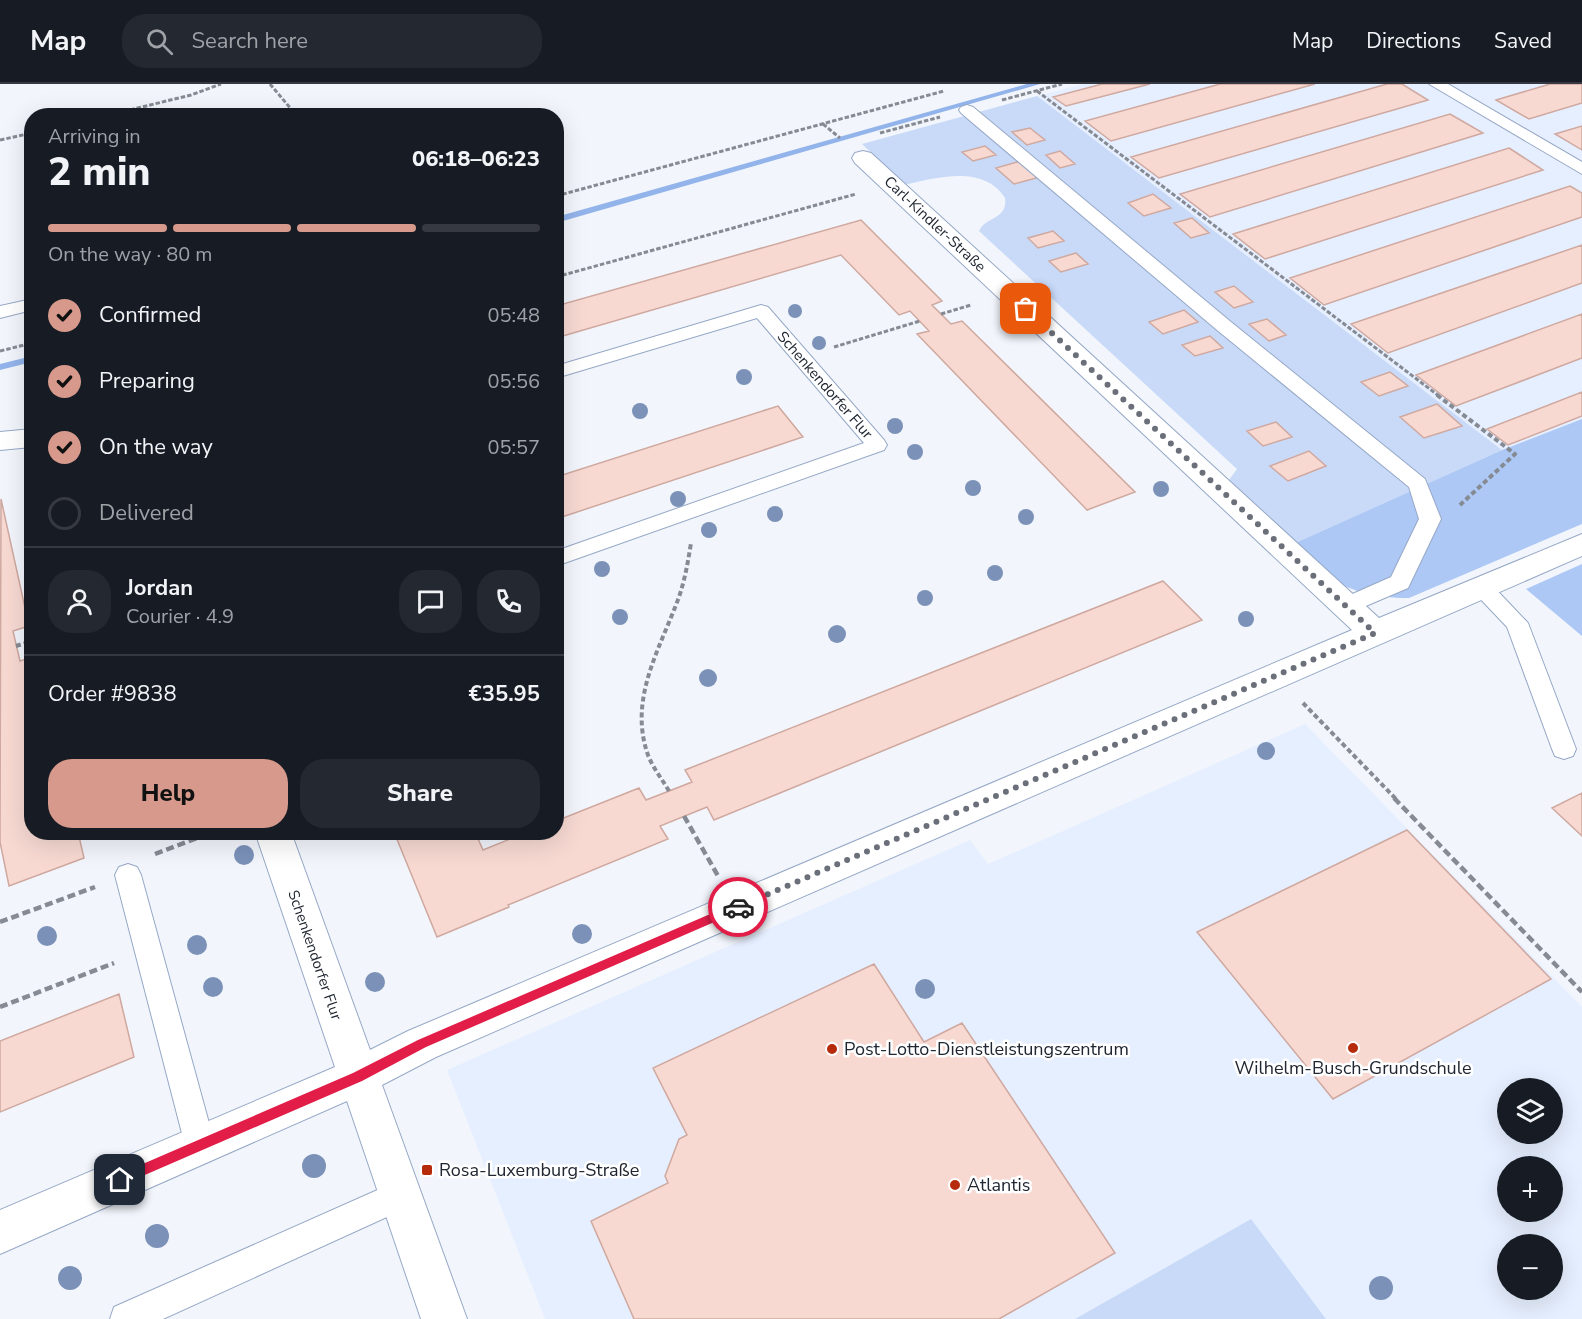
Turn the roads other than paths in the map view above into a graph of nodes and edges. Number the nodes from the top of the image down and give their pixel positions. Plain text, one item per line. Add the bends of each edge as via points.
1 (1437, 84) edge
2 (967, 110) dead end
3 (863, 158) dead end
4 (1582, 169) edge
5 (24, 306) edge
6 (0, 312) edge
7 (564, 370) edge
8 (24, 439) edge
9 (0, 441) edge
10 (1582, 544) edge
11 (564, 556) edge
12 (1480, 587) junction
13 (1347, 606) junction
14 (1375, 633) junction
15 (1564, 748) dead end
16 (276, 840) edge
17 (128, 874) dead end
18 (357, 1077) junction
19 (200, 1145) junction
20 (400, 1195) junction
21 (0, 1232) edge
22 (126, 1319) edge
23 (444, 1319) edge

1 - 4 lane
2 - 13 lane via 1418,484 1430,519 1400,582
3 - 13 street, Carl-Kindler-Straße
5 - 6 lane
7 - 11 lane, Schenkendorfer Flur via 761,311 878,445
8 - 9 street
10 - 12 street
12 - 14 street
12 - 15 lane via 1516,623
13 - 14 street, Carl-Kindler-Straße
14 - 18 street via 422,1044
16 - 18 street, Schenkendorfer Flur
17 - 19 lane
18 - 19 street
18 - 20 street
19 - 21 street
20 - 22 lane
20 - 23 street

